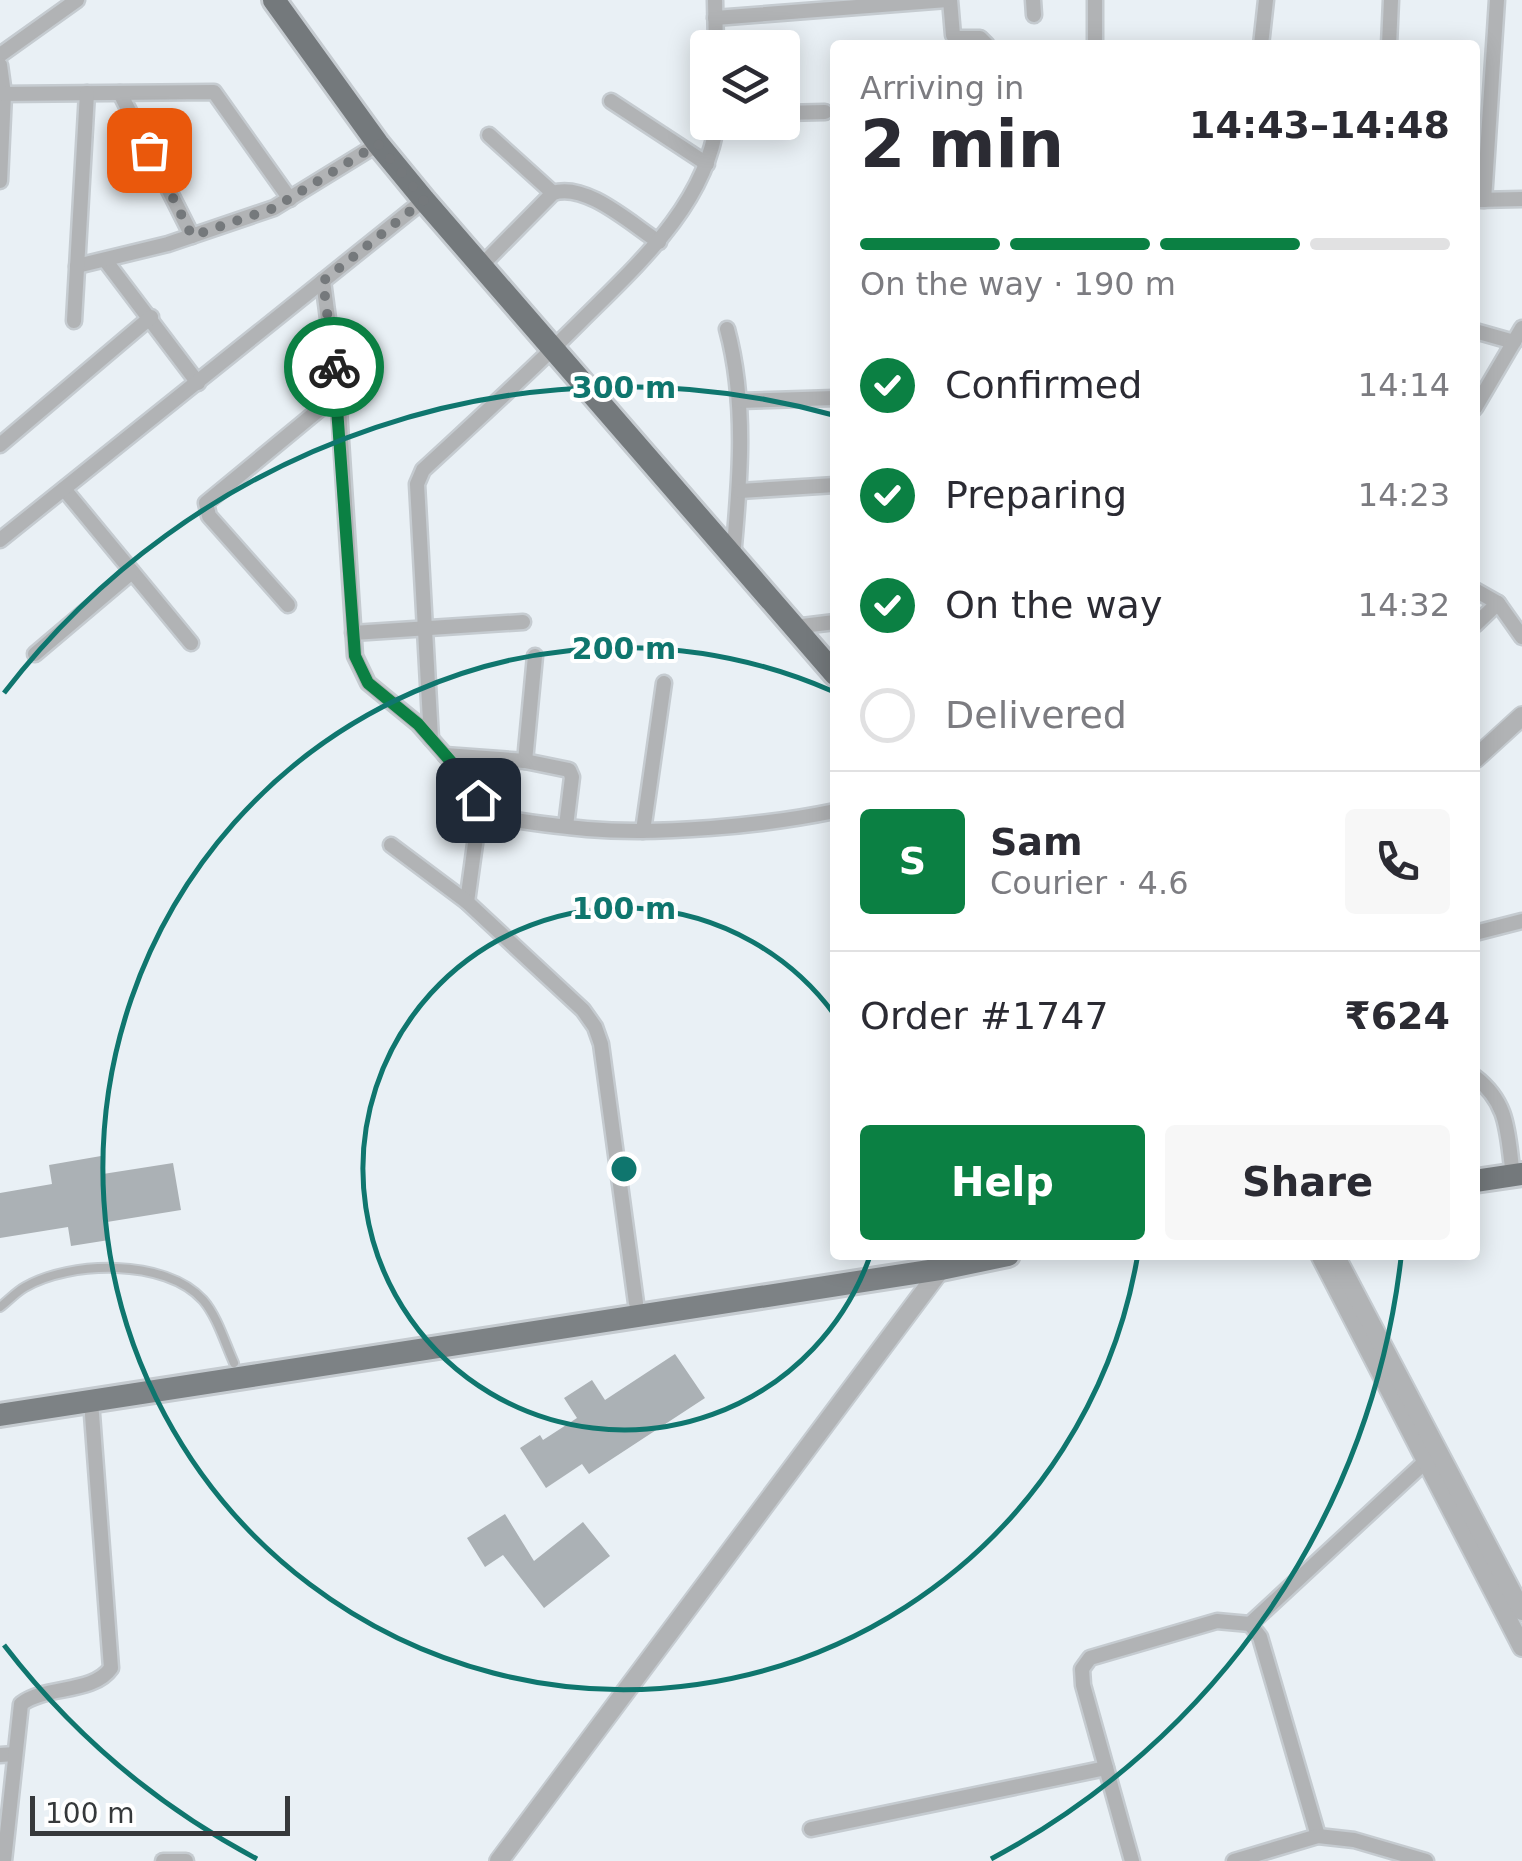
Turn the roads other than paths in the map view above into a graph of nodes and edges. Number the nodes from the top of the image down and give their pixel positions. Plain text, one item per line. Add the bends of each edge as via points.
1 (76, 0) edge
2 (274, 0) edge
3 (715, 0) edge
4 (948, 0) edge
5 (1094, 0) edge
6 (1266, 0) edge
7 (1391, 0) edge
8 (1497, 0) edge
9 (716, 18) junction
10 (716, 30) edge
11 (982, 40) edge
12 (1095, 40) edge
13 (1262, 40) edge
14 (1389, 40) edge
15 (0, 55) edge
16 (0, 65) edge
17 (88, 93) junction
18 (120, 93) junction
19 (2, 94) edge
20 (611, 101) dead end
21 (825, 112) dead end
22 (800, 113) edge
23 (490, 135) dead end
24 (713, 140) edge
25 (378, 144) junction
26 (707, 164) junction
27 (0, 181) edge
28 (553, 193) junction
29 (290, 199) junction
30 (1522, 199) edge
31 (424, 200) junction
32 (1480, 200) edge
33 (192, 236) junction
34 (659, 242) junction
35 (105, 260) junction
36 (77, 266) junction
37 (480, 267) junction
38 (323, 281) junction
39 (151, 317) junction
40 (74, 320) dead end
41 (727, 329) dead end
42 (1480, 331) edge
43 (1518, 335) edge
44 (553, 349) junction
45 (198, 383) junction
46 (338, 394) junction
47 (830, 398) edge
48 (1480, 400) edge
49 (739, 401) junction
50 (0, 444) edge
51 (830, 484) edge
52 (64, 490) junction
53 (740, 491) junction
54 (0, 540) edge
55 (733, 559) junction
56 (132, 572) junction
57 (1480, 593) edge
58 (1498, 603) junction
59 (288, 605) dead end
60 (1480, 620) edge
61 (523, 622) dead end
62 (830, 623) edge
63 (794, 627) junction
64 (425, 628) junction
65 (353, 633) junction
66 (1522, 637) edge
67 (191, 643) dead end
68 (35, 654) dead end
69 (535, 656) dead end
70 (830, 668) edge
71 (664, 684) dead end
72 (1522, 716) edge
73 (431, 739) junction
74 (1480, 754) edge
75 (445, 755) junction
76 (525, 761) junction
77 (830, 812) edge
78 (479, 815) junction
79 (566, 826) junction
80 (643, 831) junction
81 (391, 845) dead end
82 (467, 902) junction
83 (1522, 922) edge
84 (1480, 932) edge
85 (1480, 1081) edge
86 (1517, 1175) edge
87 (1480, 1180) edge
88 (940, 1260) edge
89 (1323, 1260) edge
90 (1338, 1260) edge
91 (636, 1303) junction
92 (0, 1307) edge
93 (234, 1363) junction
94 (0, 1400) edge
95 (90, 1401) junction
96 (0, 1415) edge
97 (1426, 1460) junction
98 (1522, 1612) edge
99 (1250, 1624) junction
100 (1522, 1646) edge
101 (8, 1754) edge
102 (1106, 1768) junction
103 (811, 1829) dead end
104 (1318, 1836) junction
105 (4, 1861) edge
106 (164, 1861) edge
107 (186, 1861) edge
108 (499, 1861) edge
109 (1132, 1861) edge
110 (1234, 1861) edge
111 (1426, 1861) edge

1 - 15 street
2 - 25 highway
3 - 9 street
4 - 9 street
4 - 11 street via 952,35
5 - 12 street
6 - 13 street
7 - 14 street
8 - 32 street
9 - 10 street
16 - 19 street
17 - 18 street
17 - 19 street
17 - 36 street
18 - 29 street via 214,92
18 - 33 street
19 - 27 street
20 - 26 street
21 - 22 street
23 - 28 street
24 - 26 street
25 - 29 street
25 - 31 highway
26 - 34 street
28 - 34 street via 583,192
28 - 37 street
29 - 33 street
30 - 32 street
31 - 37 highway
31 - 38 street
33 - 35 street
34 - 44 street
35 - 36 street
35 - 39 street
36 - 40 street
37 - 44 highway
38 - 45 street
38 - 46 street
39 - 45 street
39 - 50 street
41 - 49 street
42 - 43 street
43 - 48 street
44 - 55 highway
44 - 64 street via 424,470 417,484
45 - 52 street
46 - 59 street via 206,503 208,516
46 - 65 street
47 - 49 street
49 - 53 street
51 - 53 street
52 - 54 street
52 - 56 street
53 - 55 street
55 - 63 highway
56 - 67 street
56 - 68 street
57 - 58 street
58 - 60 street
58 - 66 street
61 - 64 street
62 - 63 street
63 - 70 highway
64 - 65 street
64 - 73 street
65 - 73 street via 368,683
69 - 76 street
71 - 80 street
72 - 74 street
73 - 75 street
75 - 76 street
75 - 78 street via 475,789
76 - 79 street via 569,770
77 - 80 street
78 - 79 street
78 - 82 street
79 - 80 street
81 - 82 street
82 - 91 street via 595,1027
83 - 84 street
85 - 86 street via 1499,1102
86 - 87 highway
88 - 91 main road
88 - 95 main road
88 - 108 street
89 - 97 street
90 - 98 street
91 - 93 main road
92 - 93 lane via 26,1286 77,1271 160,1272 206,1302
93 - 94 main road
95 - 96 main road
95 - 101 street via 111,1668 105,1676 21,1704
97 - 99 street
97 - 100 street
99 - 102 street via 1217,1621 1090,1658 1082,1668 1083,1684
99 - 104 street via 1260,1637
101 - 105 street
102 - 103 street
102 - 109 street
104 - 110 street
104 - 111 street
106 - 107 street

